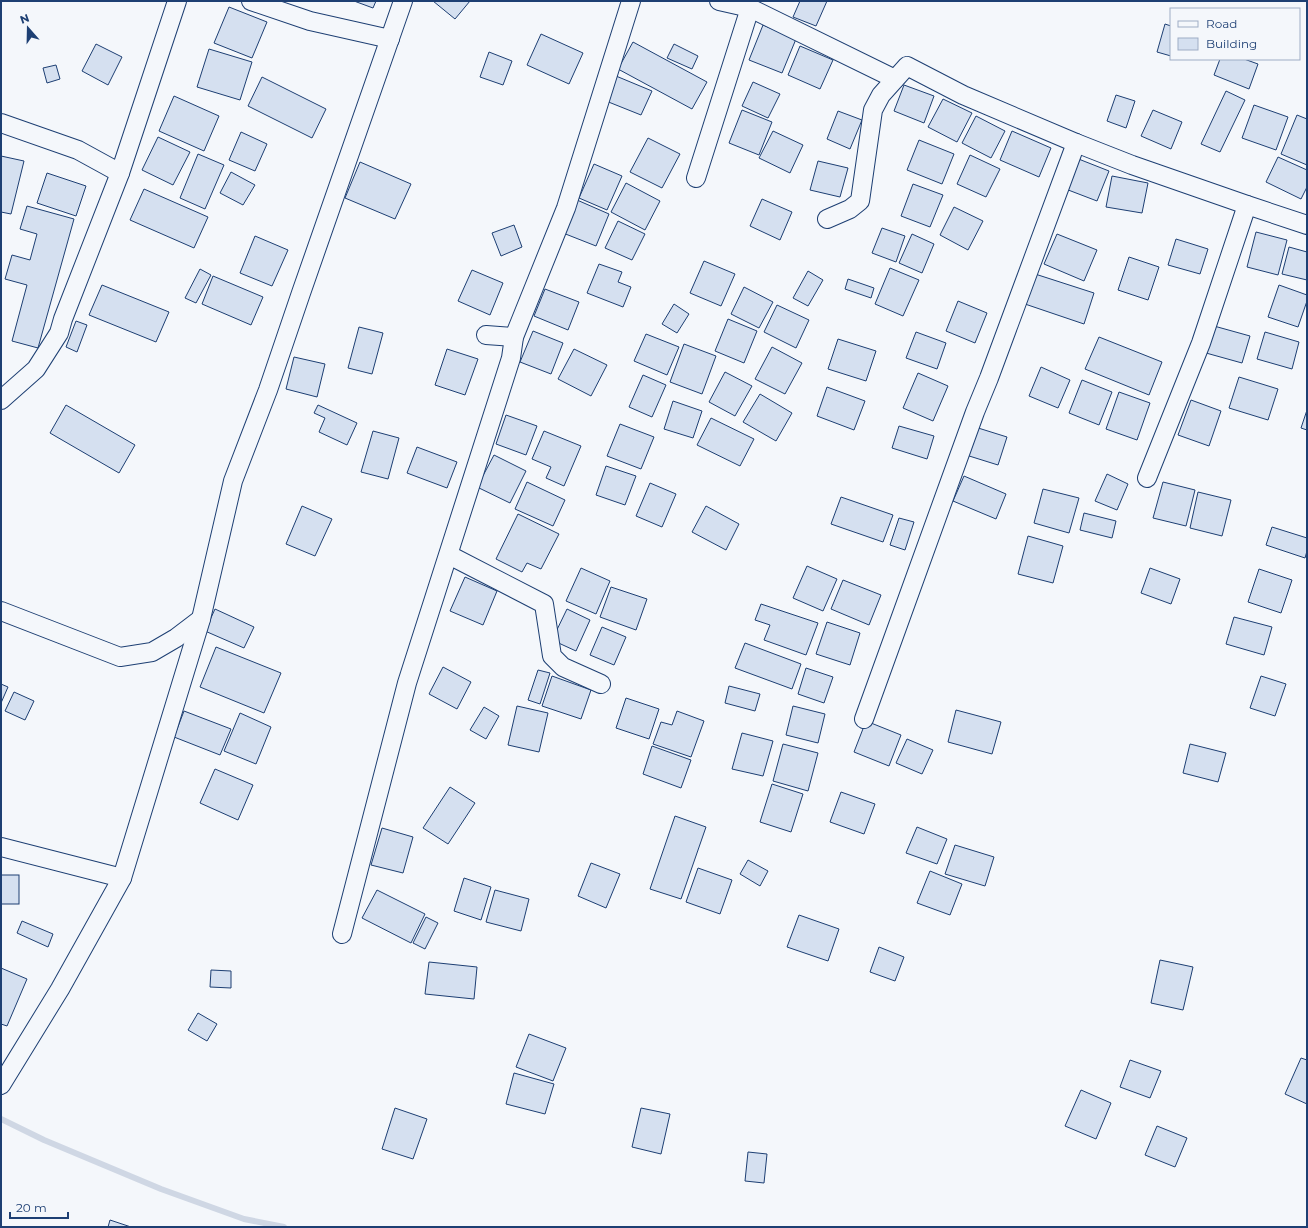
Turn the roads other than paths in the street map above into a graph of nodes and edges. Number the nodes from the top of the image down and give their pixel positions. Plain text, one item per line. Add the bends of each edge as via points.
1 (177, 1) edge
2 (251, 1) edge
3 (403, 1) edge
4 (631, 1) edge
5 (720, 1) edge
6 (750, 8) junction
7 (390, 39) junction
8 (895, 79) junction
9 (1, 123) edge
10 (1076, 143) junction
11 (120, 174) junction
12 (696, 178) dead end
13 (1247, 205) junction
14 (827, 219) dead end
15 (1307, 225) edge
16 (486, 335) dead end
17 (514, 337) junction
18 (1, 400) edge
19 (1147, 478) dead end
20 (449, 555) junction
21 (1, 610) edge
22 (200, 619) junction
23 (601, 684) dead end
24 (864, 719) dead end
25 (1, 847) edge
26 (122, 878) junction
27 (342, 934) dead end
28 (1, 1085) edge

1 - 11 street
2 - 7 street via 310,21
3 - 7 street
4 - 17 street via 566,208
5 - 6 street
6 - 8 street
6 - 12 street
7 - 22 street via 268,390 233,480
8 - 10 street via 906,66 964,95
8 - 14 street via 881,95 873,110 860,200 850,209
9 - 11 street via 78,150
10 - 13 street
10 - 24 street
11 - 18 street via 59,333 36,369
13 - 15 street
13 - 19 street via 1201,343
16 - 17 street
17 - 20 street via 510,358
20 - 23 street via 544,604 552,656 563,667
20 - 27 street via 407,683
21 - 22 street via 120,657 152,652 176,638
22 - 26 street
25 - 26 street
26 - 28 street via 60,989

